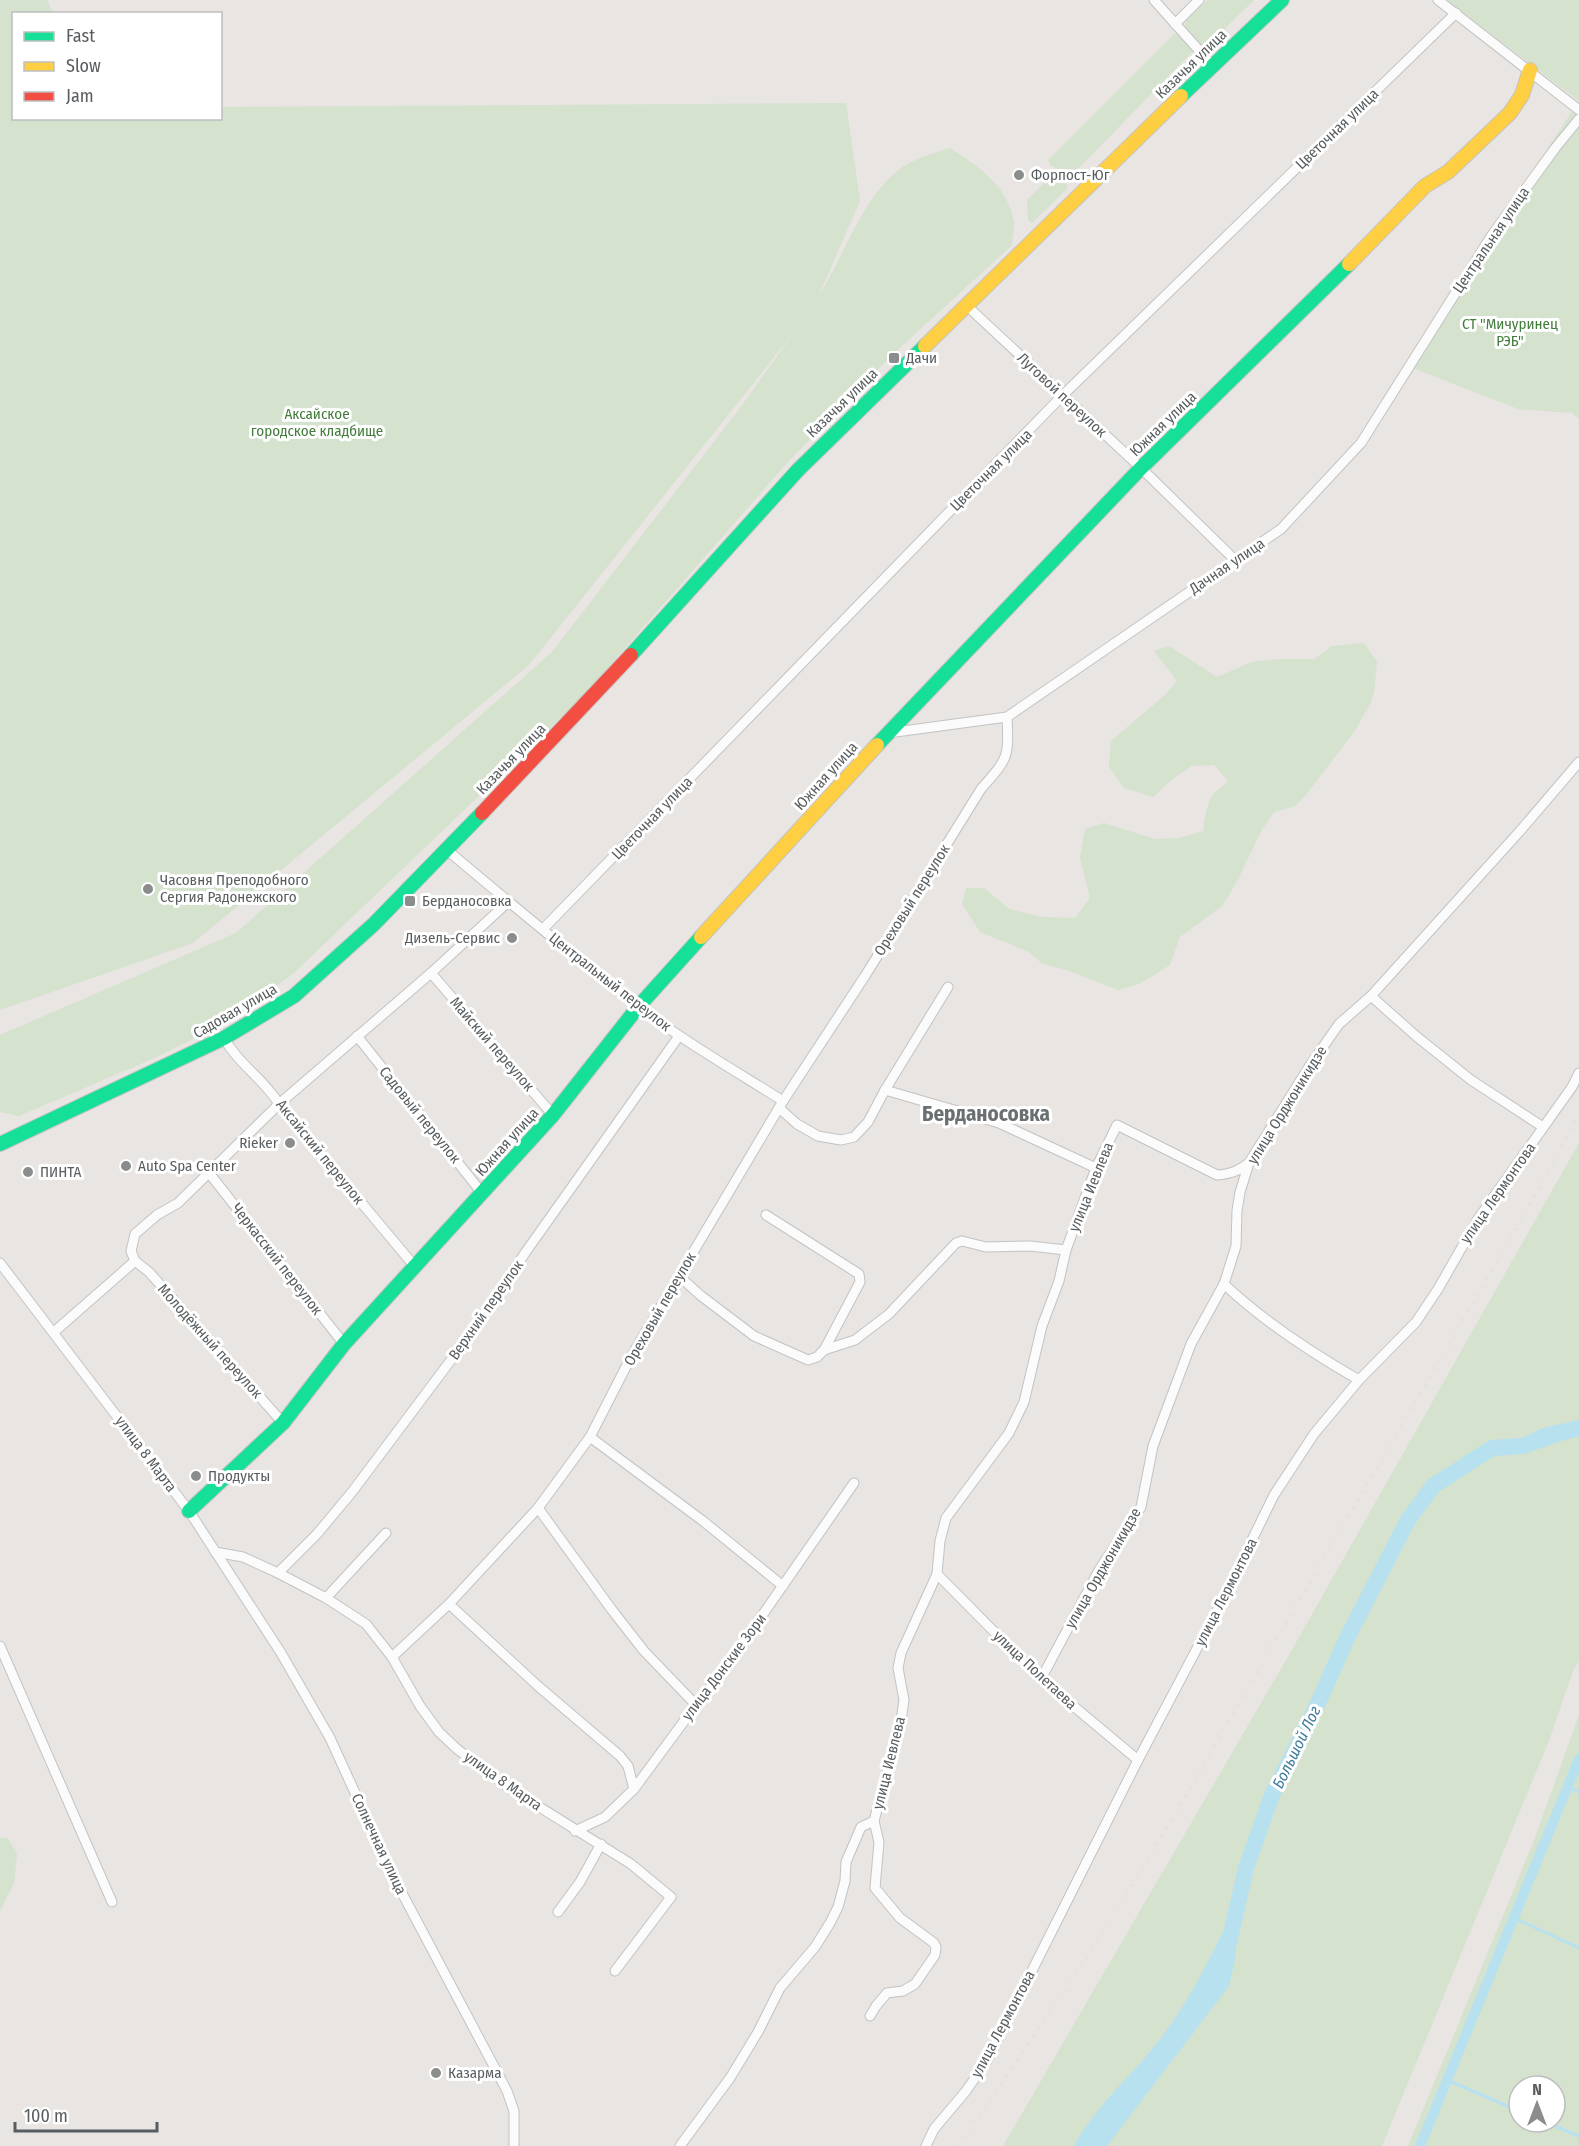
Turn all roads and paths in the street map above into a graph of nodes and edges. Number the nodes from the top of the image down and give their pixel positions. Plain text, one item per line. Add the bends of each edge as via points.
1 (1154, 0) edge
2 (1199, 0) edge
3 (1282, 0) edge
4 (1438, 0) edge
5 (1452, 17) junction
6 (1175, 24) junction
7 (1213, 66) junction
8 (1530, 70) junction
9 (1579, 110) edge
10 (1579, 120) edge
11 (966, 305) junction
12 (1408, 368) joint
13 (1062, 396) junction
14 (1142, 468) junction
15 (1235, 560) junction
16 (1007, 717) junction
17 (888, 733) junction
18 (1579, 762) edge
19 (447, 850) junction
20 (508, 902) junction
21 (543, 929) junction
22 (431, 973) junction
23 (948, 987) dead end
24 (1371, 996) junction
25 (638, 1006) junction
26 (357, 1036) junction
27 (679, 1036) junction
28 (224, 1038) junction
29 (1579, 1073) edge
30 (885, 1090) junction
31 (279, 1104) junction
32 (781, 1105) junction
33 (553, 1115) junction
34 (1543, 1127) junction
35 (0, 1144) edge
36 (1249, 1163) junction
37 (1096, 1168) junction
38 (209, 1173) junction
39 (482, 1193) junction
40 (766, 1215) dead end
41 (1066, 1250) junction
42 (135, 1262) junction
43 (0, 1263) edge
44 (416, 1268) junction
45 (679, 1276) junction
46 (1224, 1284) junction
47 (54, 1332) junction
48 (344, 1344) junction
49 (824, 1350) junction
50 (1359, 1380) junction
51 (283, 1423) junction
52 (590, 1437) junction
53 (854, 1484) dead end
54 (538, 1508) junction
55 (189, 1510) junction
56 (386, 1533) dead end
57 (215, 1552) junction
58 (278, 1573) junction
59 (938, 1574) junction
60 (783, 1586) junction
61 (326, 1598) junction
62 (449, 1604) junction
63 (0, 1646) edge
64 (392, 1657) junction
65 (1041, 1679) junction
66 (696, 1705) junction
67 (1138, 1760) junction
68 (634, 1789) junction
69 (874, 1821) junction
70 (575, 1831) junction
71 (601, 1844) junction
72 (112, 1902) dead end
73 (558, 1912) dead end
74 (615, 1971) dead end
75 (870, 2016) dead end
76 (682, 2145) edge
77 (514, 2146) edge
78 (926, 2146) edge

1 - 6 street
2 - 6 street
3 - 7 street, Казачья улица
4 - 5 street
5 - 8 street
5 - 13 street, Цветочная улица
6 - 7 street
7 - 11 street, Казачья улица
8 - 9 street
8 - 14 street, Южная улица via 1522,95 1510,113 1448,172 1425,186
10 - 12 street, Центральная улица via 1492,235
11 - 13 street, Луговой переулок
11 - 19 street, Казачья улица via 798,470 588,703
12 - 15 street, Дачная улица via 1361,443 1281,529
13 - 14 street, Луговой переулок
13 - 21 street, Цветочная улица
14 - 15 street, Луговой переулок
14 - 17 street, Южная улица
15 - 16 street, Дачная улица
16 - 17 street
16 - 32 street, Ореховый переулок via 1008,751 1002,764 981,789
17 - 25 street, Южная улица
18 - 24 street, улица Орджоникидзе
19 - 20 street, Центральный переулок
19 - 28 street, Садовая улица via 374,924 294,996
20 - 21 street, Центральный переулок
20 - 22 street
21 - 25 street, Центральный переулок
22 - 26 street
22 - 33 street, Майский переулок
23 - 30 street
24 - 34 street via 1471,1080
24 - 36 street, улица Орджоникидзе via 1339,1024
25 - 27 street, Центральный переулок
25 - 33 street, Южная улица
26 - 31 street
26 - 39 street, Садовый переулок
27 - 32 street, Центральный переулок
27 - 58 street, Верхний переулок via 478,1324 352,1492
28 - 31 street, Аксайский переулок via 232,1053
28 - 35 street, Садовая улица
29 - 34 street, улица Лермонтова
30 - 32 street via 855,1137 841,1140 818,1136 797,1124
30 - 37 street via 999,1123
31 - 38 street
31 - 44 street, Аксайский переулок
32 - 45 street, Ореховый переулок
33 - 39 street, Южная улица
34 - 50 street, улица Лермонтова via 1478,1219 1416,1322
36 - 37 street, улица Иевлева via 1238,1172 1217,1175 1117,1125
36 - 46 street, улица Орджоникидзе via 1238,1202 1236,1246
37 - 41 street, улица Иевлева
38 - 42 street via 178,1203 135,1234 131,1251
38 - 48 street, Черкасский переулок
39 - 44 street, Южная улица
40 - 49 street via 859,1274 860,1282
41 - 49 street, улица Иевлева via 956,1243 889,1314 855,1340
41 - 59 street, улица Иевлева via 1024,1402 1009,1433 946,1518
42 - 47 street
42 - 51 street, Молодёжный переулок via 149,1272
43 - 47 street, улица 8 Марта
44 - 48 street, Южная улица
45 - 49 street via 754,1336 808,1360
45 - 52 street, Ореховый переулок
46 - 50 street via 1243,1302
46 - 65 street, улица Орджоникидзе via 1191,1344 1153,1446 1141,1507 1099,1569
47 - 55 street, улица 8 Марта
48 - 51 street, Южная улица
50 - 67 street, улица Лермонтова via 1314,1434 1274,1495
51 - 55 street, Южная улица
52 - 54 street, Ореховый переулок
52 - 60 street
53 - 60 street, улица Донские Зори
54 - 62 street, Ореховый переулок
54 - 66 street via 644,1652
55 - 57 street, улица 8 Марта
56 - 61 street
57 - 58 street, улица 8 Марта via 243,1557
57 - 77 street, Солнечная улица via 281,1653 330,1738 393,1876 507,2091 514,2111
58 - 61 street, улица 8 Марта
59 - 65 street, улица Полетаева
59 - 69 street, улица Иевлева via 901,1653 901,1721
60 - 66 street, улица Донские Зори
61 - 64 street, улица 8 Марта via 366,1624
62 - 64 street, Ореховый переулок
62 - 68 street via 620,1756 628,1766
63 - 72 street
64 - 70 street, улица 8 Марта via 439,1732 509,1788
65 - 67 street, улица Полетаева
66 - 68 street, улица Донские Зори
67 - 78 street, улица Лермонтова via 986,2062 934,2129
68 - 70 street, улица Донские Зори via 605,1817
69 - 75 street via 879,1842 875,1887 900,1918 936,1947 935,1955 915,1984 887,1993
69 - 76 street, улица Иевлева via 861,1827 846,1862 845,1881 831,1923 780,1988 730,2078
70 - 71 street, улица 8 Марта
71 - 73 street
71 - 74 street, улица 8 Марта via 671,1897

